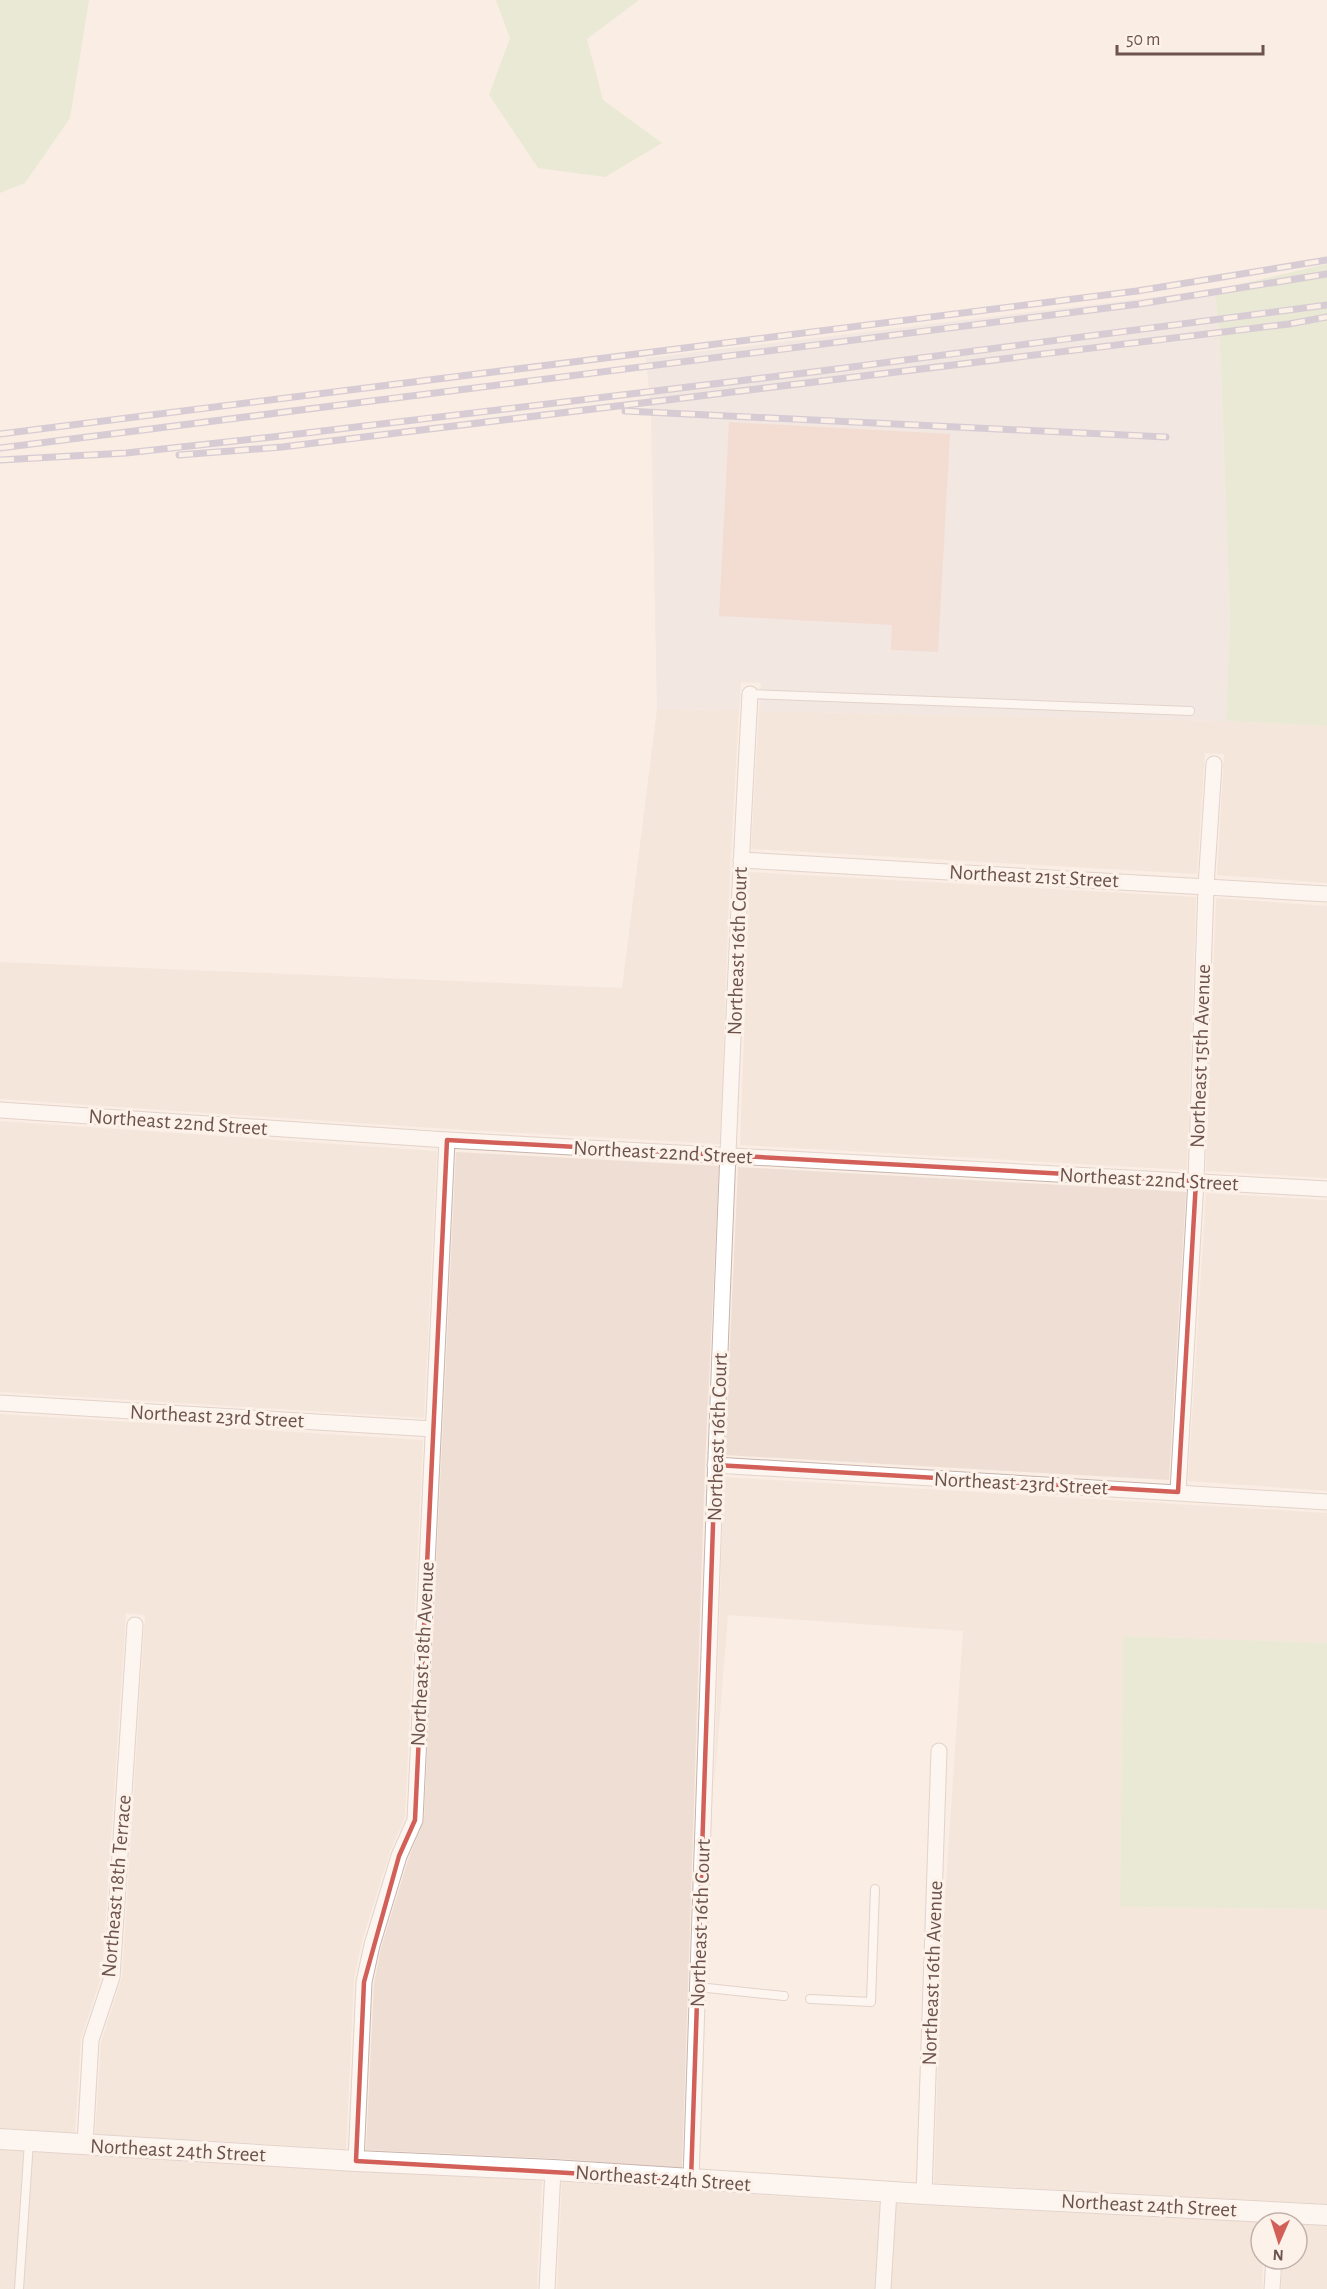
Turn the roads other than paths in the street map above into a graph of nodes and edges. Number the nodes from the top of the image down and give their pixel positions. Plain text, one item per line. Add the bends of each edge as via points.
1 (750, 694) joint
2 (1190, 711) dead end
3 (1214, 764) dead end
4 (741, 860) junction
5 (1206, 886) junction
6 (1327, 894) edge
7 (0, 1110) edge
8 (447, 1140) junction
9 (729, 1156) junction
10 (1196, 1181) junction
11 (1327, 1189) edge
12 (0, 1403) edge
13 (433, 1429) junction
14 (715, 1465) junction
15 (1178, 1492) junction
16 (1327, 1502) edge
17 (135, 1625) dead end
18 (939, 1751) dead end
19 (875, 1889) dead end
20 (698, 1987) junction
21 (784, 1996) dead end
22 (810, 1999) dead end
23 (0, 2139) edge
24 (29, 2141) junction
25 (85, 2144) junction
26 (356, 2161) junction
27 (553, 2170) junction
28 (691, 2180) junction
29 (889, 2191) junction
30 (924, 2194) junction
31 (1249, 2215) edge
32 (1327, 2215) edge
33 (1309, 2216) edge
34 (1273, 2271) edge
35 (19, 2289) edge
36 (547, 2289) edge
37 (883, 2289) edge
38 (1272, 2289) edge

1 - 2 lane
1 - 4 street, Northeast 16th Court
3 - 5 street, Northeast 15th Avenue
4 - 5 street, Northeast 21st Street
4 - 9 street, Northeast 16th Court
5 - 6 street, Northeast 21st Street
5 - 10 street, Northeast 15th Avenue
7 - 8 street, Northeast 22nd Street
8 - 9 street, Northeast 22nd Street
8 - 13 street, Northeast 18th Avenue
9 - 10 street, Northeast 22nd Street
9 - 14 street, Northeast 16th Court
10 - 11 street, Northeast 22nd Street
10 - 15 street, Northeast 15th Avenue
12 - 13 street, Northeast 23rd Street
13 - 26 street, Northeast 18th Avenue via 414,1820 399,1856 364,1982
14 - 15 street, Northeast 23rd Street
14 - 20 street, Northeast 16th Court
15 - 16 street, Northeast 23rd Street
17 - 25 street, Northeast 18th Terrace via 112,1977 91,2040
18 - 30 street, Northeast 16th Avenue
19 - 22 lane via 871,2002
20 - 21 lane
20 - 28 street, Northeast 16th Court
23 - 24 street, Northeast 24th Street
24 - 25 street, Northeast 24th Street
24 - 35 lane
25 - 26 street, Northeast 24th Street
26 - 27 street, Northeast 24th Street
27 - 28 street, Northeast 24th Street
27 - 36 street
28 - 29 street, Northeast 24th Street
29 - 30 street, Northeast 24th Street
29 - 37 street
30 - 31 street, Northeast 24th Street
32 - 33 street, Northeast 24th Street
34 - 38 street

